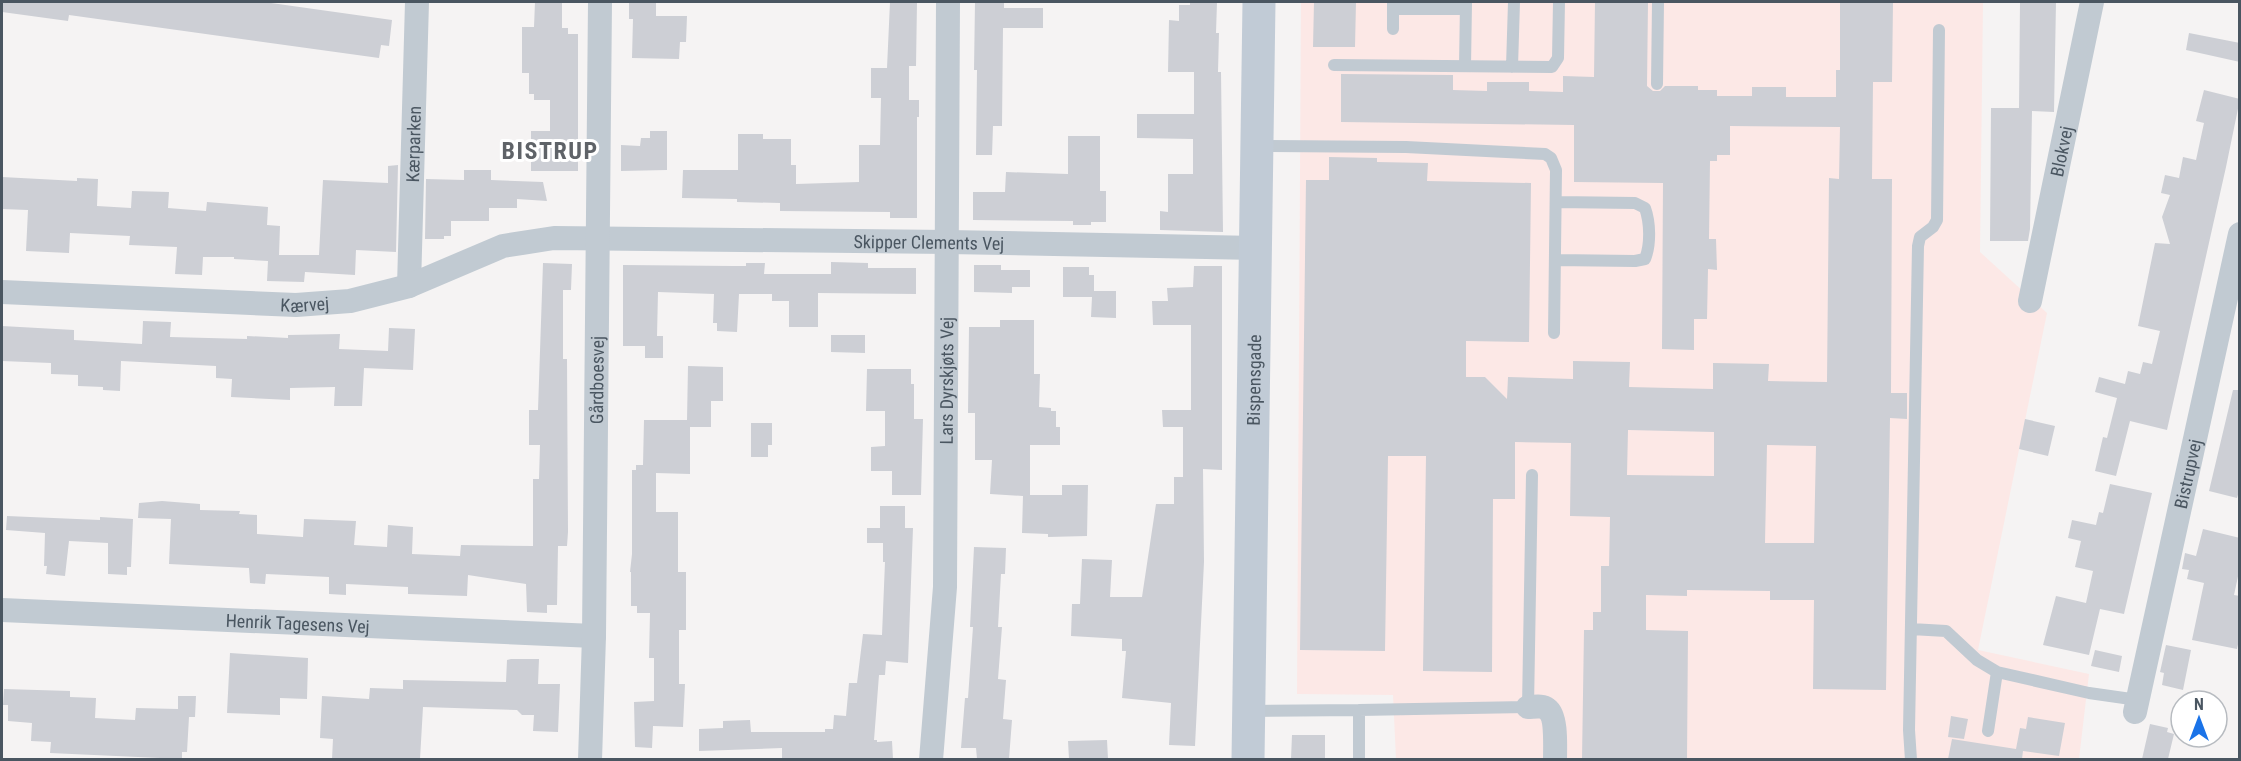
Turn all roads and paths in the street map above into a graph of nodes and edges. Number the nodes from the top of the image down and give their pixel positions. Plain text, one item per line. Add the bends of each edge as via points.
1 (417, 2) edge
2 (600, 2) edge
3 (948, 2) edge
4 (1259, 2) edge
5 (1514, 2) edge
6 (1559, 2) edge
7 (1659, 2) edge
8 (2092, 2) edge
9 (1393, 5) edge
10 (1466, 5) edge
11 (1393, 29) dead end
12 (1939, 30) dead end
13 (1334, 65) dead end
14 (1465, 66) junction
15 (1512, 67) junction
16 (1658, 84) dead end
17 (1258, 146) junction
18 (1556, 202) junction
19 (2240, 234) edge
20 (598, 239) junction
21 (948, 242) junction
22 (1257, 248) junction
23 (1555, 260) junction
24 (409, 286) junction
25 (2, 292) edge
26 (2030, 301) dead end
27 (1554, 333) dead end
28 (1532, 475) dead end
29 (2, 610) edge
30 (1911, 629) junction
31 (594, 636) junction
32 (1997, 672) junction
33 (2137, 706) joint
34 (1528, 707) junction
35 (1359, 710) junction
36 (1249, 711) junction
37 (1988, 731) dead end
38 (590, 759) edge
39 (932, 759) edge
40 (1248, 759) edge
41 (1359, 759) edge
42 (1556, 759) edge
43 (1911, 759) edge

1 - 24 street, Kærparken
2 - 20 street, Gårdboesvej
3 - 21 street, Lars Dyrskjøts Vej
4 - 17 street, Bispensgade
5 - 15 lane
6 - 15 lane via 1555,65
7 - 16 lane
8 - 26 street, Blokvej
9 - 10 lane
9 - 11 lane
10 - 14 lane
12 - 30 lane via 1937,220 1920,237 1918,246
13 - 14 lane
14 - 15 lane
17 - 18 lane via 1406,147 1545,154 1556,170
17 - 22 street, Bispensgade
18 - 23 lane
18 - 23 lane via 1635,203 1645,208 1648,250 1645,259 1635,261
19 - 33 street, Bistrupvej
20 - 21 street, Skipper Clements Vej
20 - 24 street, Kærvej via 554,238 503,246
20 - 31 street, Gårdboesvej
21 - 22 street, Skipper Clements Vej
21 - 39 street, Lars Dyrskjøts Vej via 945,587
22 - 36 street, Bispensgade
23 - 27 lane
24 - 25 street, Kærvej via 350,301 296,305
28 - 34 lane
29 - 31 street, Henrik Tagesens Vej
30 - 32 lane via 1946,631 1977,660
30 - 43 lane
31 - 38 street, Gårdboesvej
32 - 33 lane
32 - 37 lane
34 - 35 lane
34 - 42 street via 1549,709
35 - 36 lane
35 - 41 lane
36 - 40 street, Bispensgade

